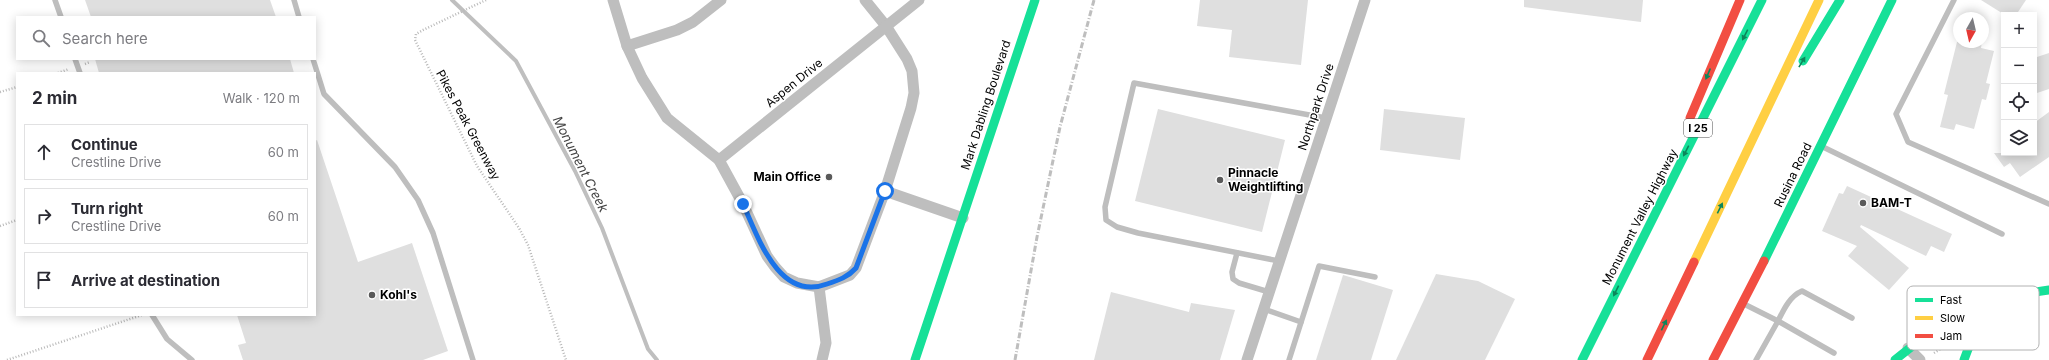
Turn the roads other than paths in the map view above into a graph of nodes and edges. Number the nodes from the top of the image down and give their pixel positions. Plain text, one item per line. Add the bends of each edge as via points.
1 (54, 0) edge
2 (294, 0) edge
3 (614, 0) edge
4 (721, 0) edge
5 (865, 0) edge
6 (919, 0) edge
7 (1035, 0) edge
8 (1365, 0) edge
9 (1740, 0) edge
10 (1762, 0) edge
11 (1819, 0) edge
12 (1840, 0) edge
13 (1892, 0) edge
14 (1954, 0) edge
15 (61, 16) edge
16 (299, 16) edge
17 (886, 26) junction
18 (627, 46) junction
19 (75, 60) edge
20 (313, 60) edge
21 (1798, 69) dead end
22 (80, 72) edge
23 (1790, 82) dead end
24 (1326, 118) junction
25 (1687, 124) dead end
26 (1678, 146) dead end
27 (1821, 146) junction
28 (719, 160) junction
29 (1739, 168) junction
30 (885, 191) junction
31 (2049, 204) edge
32 (963, 218) junction
33 (2002, 234) dead end
34 (1238, 253) junction
35 (1633, 256) junction
36 (1279, 261) junction
37 (1375, 277) dead end
38 (819, 287) junction
39 (2049, 290) edge
40 (2039, 291) edge
41 (1269, 292) junction
42 (1742, 303) junction
43 (1264, 309) junction
44 (153, 316) edge
45 (1852, 318) dead end
46 (1778, 321) junction
47 (1301, 322) junction
48 (1907, 349) edge
49 (1910, 350) edge
50 (1967, 350) edge
51 (1834, 352) dead end
52 (192, 360) edge
53 (473, 360) edge
54 (822, 360) edge
55 (915, 360) edge
56 (1247, 360) edge
57 (1290, 360) edge
58 (1582, 360) edge
59 (1647, 360) edge
60 (1713, 360) edge
61 (1756, 360) edge
62 (1895, 360) edge
63 (1920, 360) edge
64 (1964, 360) edge

1 - 15 lane
2 - 16 lane
3 - 18 street
4 - 18 street via 693,22 677,30
5 - 17 street
6 - 17 street, Aspen Drive
7 - 32 main road, Mark Dabling Boulevard
8 - 24 street, Northpark Drive
9 -> 25 main road
10 -> 35 main road, Monument Valley Highway / I 25
11 - 29 main road
21 -> 12 main road
13 - 27 main road, Rusina Road
14 - 31 lane via 1896,114 1908,142
17 - 28 street, Aspen Drive
17 - 30 street via 907,59 912,71 914,93
18 - 28 street via 642,78 667,118
19 - 22 lane
20 - 53 lane via 324,94 395,167 418,200 433,233
23 - 29 main road
24 - 34 lane via 1134,83 1105,207 1106,220 1117,227 1138,233
24 - 36 street, Northpark Drive
26 - 35 main road
27 - 33 lane
27 - 42 main road, Rusina Road
28 - 38 street via 775,267 784,277 797,283
59 -> 29 main road
30 - 32 street
30 - 38 street via 856,268 850,275
32 - 55 main road, Mark Dabling Boulevard
34 - 36 lane
34 - 41 lane via 1232,272 1233,279
35 -> 58 main road, Monument Valley Highway / I 25
36 - 41 street, Northpark Drive
37 - 47 lane via 1319,266
38 - 54 street via 826,343
39 - 40 main road
41 - 43 street, Northpark Drive
42 - 46 lane
42 - 60 main road, Rusina Road
43 - 47 lane
43 - 56 street, Northpark Drive
44 - 52 lane via 167,339
45 - 46 lane via 1802,291 1795,294
46 - 51 lane
46 - 61 lane
47 - 57 lane
48 - 62 main road
49 - 63 street
50 - 64 main road

